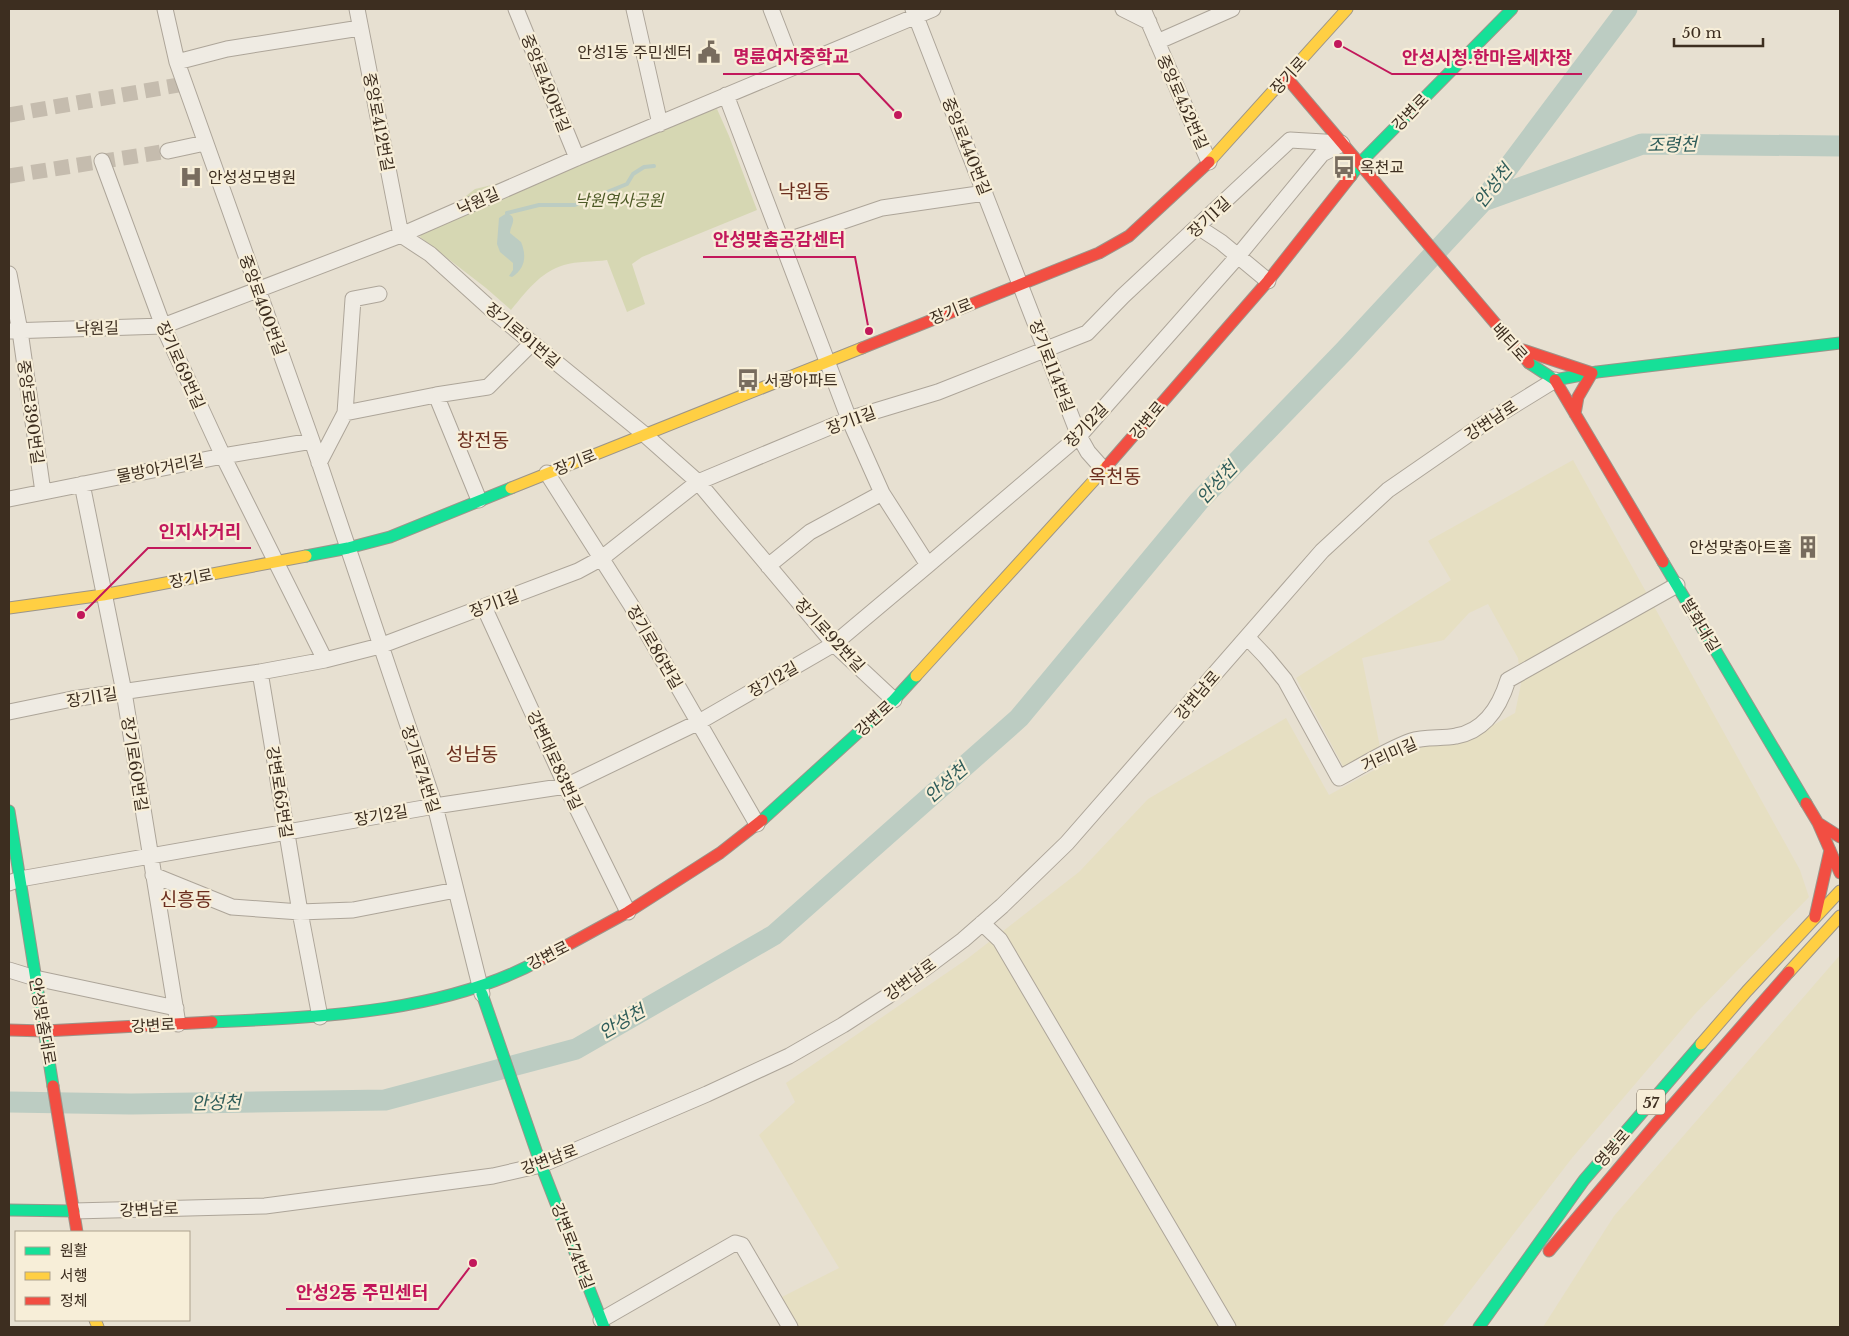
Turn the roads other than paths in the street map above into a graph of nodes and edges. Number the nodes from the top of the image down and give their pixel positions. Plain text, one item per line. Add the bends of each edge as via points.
1 (165, 9) edge
2 (357, 9) edge
3 (516, 9) edge
4 (634, 9) edge
5 (771, 9) edge
6 (932, 9) edge
7 (1123, 9) edge
8 (1232, 9) edge
9 (1346, 9) edge
10 (1512, 9) edge
11 (914, 12) edge
12 (1146, 15) edge
13 (360, 28) junction
14 (1157, 42) junction
15 (177, 62) junction
16 (793, 66) junction
17 (1286, 77) junction
18 (726, 95) junction
19 (660, 124) junction
20 (206, 143) junction
21 (1342, 144) junction
22 (168, 151) tunnel mouth
23 (577, 158) junction
24 (102, 162) dead end
25 (1210, 162) junction
26 (1363, 166) junction
27 (985, 193) junction
28 (1198, 227) junction
29 (401, 235) junction
30 (782, 242) junction
31 (1238, 256) junction
32 (9, 274) edge
33 (1268, 282) junction
34 (1021, 284) junction
35 (258, 291) junction
36 (379, 294) dead end
37 (163, 326) junction
38 (14, 331) edge
39 (532, 343) junction
40 (1840, 343) edge
41 (1514, 347) junction
42 (1044, 349) junction
43 (828, 361) junction
44 (1592, 373) junction
45 (1554, 380) junction
46 (436, 395) junction
47 (345, 413) junction
48 (1575, 414) junction
49 (849, 419) junction
50 (644, 434) junction
51 (1078, 436) junction
52 (312, 440) junction
53 (223, 456) junction
54 (319, 463) junction
55 (1104, 470) junction
56 (547, 473) junction
57 (698, 482) junction
58 (82, 484) junction
59 (43, 492) junction
60 (882, 493) junction
61 (9, 498) edge
62 (479, 500) junction
63 (348, 548) junction
64 (602, 558) junction
65 (277, 562) junction
66 (928, 565) junction
67 (768, 566) junction
68 (1677, 585) junction
69 (104, 595) junction
70 (484, 607) junction
71 (9, 608) edge
72 (1247, 637) junction
73 (834, 644) junction
74 (380, 646) junction
75 (325, 660) junction
76 (260, 672) junction
77 (124, 692) junction
78 (894, 700) junction
79 (9, 712) edge
80 (699, 722) junction
81 (566, 786) junction
82 (435, 806) junction
83 (9, 811) edge
84 (1818, 823) junction
85 (757, 824) junction
86 (286, 832) junction
87 (1840, 837) edge
88 (1830, 850) junction
89 (150, 858) junction
90 (1840, 873) edge
91 (153, 874) junction
92 (14, 881) edge
93 (456, 890) junction
94 (1840, 891) edge
95 (300, 912) junction
96 (628, 912) junction
97 (1840, 916) edge
98 (1815, 918) junction
99 (982, 923) junction
100 (1822, 936) junction
101 (1840, 936) edge
102 (9, 970) edge
103 (35, 978) junction
104 (480, 990) junction
105 (176, 1008) junction
106 (320, 1017) junction
107 (178, 1024) junction
108 (9, 1030) edge
109 (46, 1034) junction
110 (541, 1165) junction
111 (73, 1204) junction
112 (9, 1210) edge
113 (77, 1231) edge
114 (1544, 1258) dead end
115 (1532, 1272) dead end
116 (1516, 1295) dead end
117 (603, 1324) edge
118 (790, 1327) edge
119 (1228, 1327) edge
120 (1479, 1327) edge

1 - 15 street, 중앙로400번길
2 - 13 street, 중앙로412번길
3 - 23 street, 중앙로420번길
4 - 19 street
5 - 16 street
6 - 11 street, 낙원길
7 - 12 street, 중앙로452번길
8 - 14 street, 중앙로452번길
9 - 17 main road, 장기로
10 - 26 main road, 강변로
11 - 16 street, 낙원길
11 - 27 street, 중앙로440번길
12 - 14 street, 중앙로452번길
13 - 15 street via 227,49
13 - 29 street, 중앙로412번길
14 - 25 street, 중앙로452번길
15 - 20 street, 중앙로400번길
16 - 18 street, 낙원길
17 - 21 main road, 배티로
17 - 25 main road, 장기로
18 - 19 street, 낙원길
18 - 30 street
19 - 23 street, 낙원길
20 - 22 street
20 - 35 street, 중앙로400번길
21 - 26 main road, 배티로
21 - 28 street, 장기1길 via 1290,140
21 - 31 street, 장기2길 via 1322,154
23 - 29 street, 낙원길
24 - 37 street, 장기로69번길
25 - 34 main road, 장기로 via 1129,236 1099,253
26 - 33 main road, 강변로
26 - 41 main road, 배티로
27 - 30 street via 882,208
27 - 34 street, 중앙로440번길
28 - 31 street
28 - 42 street, 장기1길 via 1087,333
29 - 35 street, 낙원길
29 - 39 street, 장기로91번길 via 430,254
30 - 43 street
31 - 33 street
31 - 51 street, 장기2길
32 - 38 street, 중앙로390번길
33 - 55 main road, 강변로
34 - 42 street, 장기로114번길
34 - 43 main road, 장기로
35 - 37 street, 낙원길
35 - 52 street, 중앙로400번길
36 - 47 street via 353,300
37 - 38 street, 낙원길
37 - 53 street, 장기로69번길
38 - 59 street, 중앙로390번길
39 - 46 street via 488,388
39 - 50 street, 장기로91번길
40 - 44 main road
41 - 44 main road
41 - 45 main road, 배티로 via 1530,364
42 - 49 street, 장기1길 via 938,392
42 - 51 street, 장기로114번길
43 - 49 street
43 - 50 main road, 장기로
44 - 45 main road
44 - 48 main road via 1578,397
45 - 48 main road, 발화대길
45 - 72 street, 강변남로 via 1388,490 1322,551
46 - 47 street
46 - 62 street
47 - 54 street
48 - 68 main road, 발화대길
49 - 57 street, 장기1길
49 - 60 street
50 - 56 main road, 장기로
50 - 57 street, 장기로92번길
51 - 55 street, 장기로114번길
51 - 66 street, 장기2길
52 - 53 street, 물방아거리길
52 - 54 street, 중앙로400번길
53 - 58 street, 물방아거리길
53 - 65 street, 장기로69번길
54 - 63 street, 중앙로400번길
55 - 78 main road, 강변로
56 - 62 main road, 장기로
56 - 64 street, 장기로86번길
57 - 64 street, 장기1길
57 - 67 street, 장기로92번길
58 - 59 street, 물방아거리길
58 - 69 street
59 - 61 street, 물방아거리길
60 - 66 street
60 - 67 street via 810,532
62 - 63 main road, 장기로 via 390,537
63 - 65 main road, 장기로
63 - 74 street, 장기로74번길
64 - 70 street, 장기1길 via 578,571
64 - 80 street, 장기로86번길
65 - 69 main road, 장기로
65 - 75 street
66 - 73 street, 장기2길
67 - 73 street, 장기로92번길
68 - 72 street, 거리미길 via 1508,680 1494,713 1470,731 1458,736 1412,740 1339,778 1285,680
68 - 84 main road, 발화대길
69 - 71 main road, 장기로
69 - 77 street, 장기로60번길
70 - 74 street, 장기1길
70 - 81 street, 강변대로83번길
72 - 99 street, 강변남로 via 1067,843
73 - 78 street, 장기로92번길
73 - 80 street, 장기2길
74 - 75 street, 장기1길
74 - 82 street, 장기로74번길
75 - 76 street, 장기1길
76 - 77 street, 장기1길
76 - 86 street, 강변로65번길
77 - 79 street, 장기1길
77 - 89 street, 장기로60번길
78 - 85 main road, 강변로
80 - 81 street, 장기2길
80 - 85 street, 장기로86번길
81 - 82 street, 장기2길
81 - 96 street, 강변대로83번길
82 - 86 street, 장기2길
82 - 93 street, 장기로74번길
83 - 92 main road, 안성맞춤대로
84 - 87 main road
84 - 88 main road, 발화대길
85 - 96 main road, 강변로 via 720,853
86 - 89 street, 장기2길
86 - 95 street, 강변로65번길
88 - 90 main road, 발화대길
88 - 98 main road
89 - 91 street, 장기로60번길
89 - 92 street, 장기2길
91 - 95 street via 232,907
91 - 105 street, 장기로60번길
92 - 103 main road, 안성맞춤대로
93 - 95 street via 353,910
93 - 104 street, 장기로74번길
94 - 98 main road, 영봉로 / 57
95 - 106 street, 강변로65번길
96 - 104 main road, 강변로
97 - 100 main road, 영봉로 / 57
98 - 120 main road, 영봉로 / 57 via 1746,991 1584,1180
99 - 110 street, 강변남로 via 888,996 789,1056
99 - 119 street via 1000,940
100 - 101 main road
100 - 114 main road, 영봉로 / 57 via 1633,1150
102 - 103 street
103 - 105 street
103 - 109 main road, 안성맞춤대로
104 - 106 main road, 강변로 via 408,1005
104 - 110 main road, 강변로74번길
105 - 107 street, 장기로60번길
106 - 107 main road, 강변로
107 - 109 main road, 강변로
108 - 109 main road, 강변로
109 - 111 main road, 안성맞춤대로
110 - 111 street, 강변남로 via 493,1176 265,1206
110 - 117 main road, 강변로74번길
111 - 112 main road
111 - 113 main road, 안성맞춤대로
115 - 116 main road
117 - 118 street via 735,1243 742,1245

